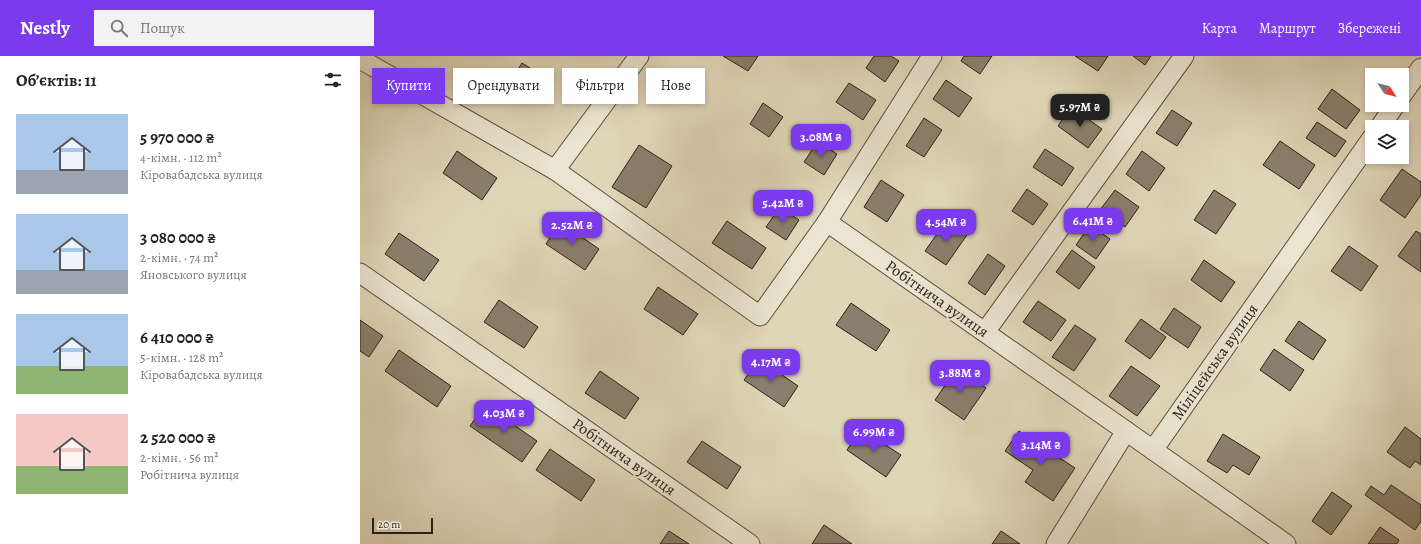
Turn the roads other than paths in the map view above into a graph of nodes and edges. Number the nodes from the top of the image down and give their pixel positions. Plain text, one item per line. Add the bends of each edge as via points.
1 (639, 56) edge
2 (932, 56) edge
3 (1184, 56) edge
4 (360, 58) edge
5 (1421, 68) edge
6 (1409, 85) edge
7 (1365, 148) edge
8 (555, 170) junction
9 (827, 222) junction
10 (360, 274) edge
11 (985, 332) junction
12 (1126, 431) junction
13 (1152, 450) junction
14 (750, 544) edge
15 (1056, 544) edge
16 (1286, 544) edge

1 - 8 street
2 - 9 street
3 - 11 street
4 - 8 street
5 - 6 street
7 - 13 street, Міліцейська вулиця
8 - 9 street via 760,316
9 - 11 street, Робітнича вулиця
10 - 14 street, Робітнича вулиця
11 - 12 street, Робітнича вулиця
12 - 13 street
12 - 15 street
13 - 16 street

